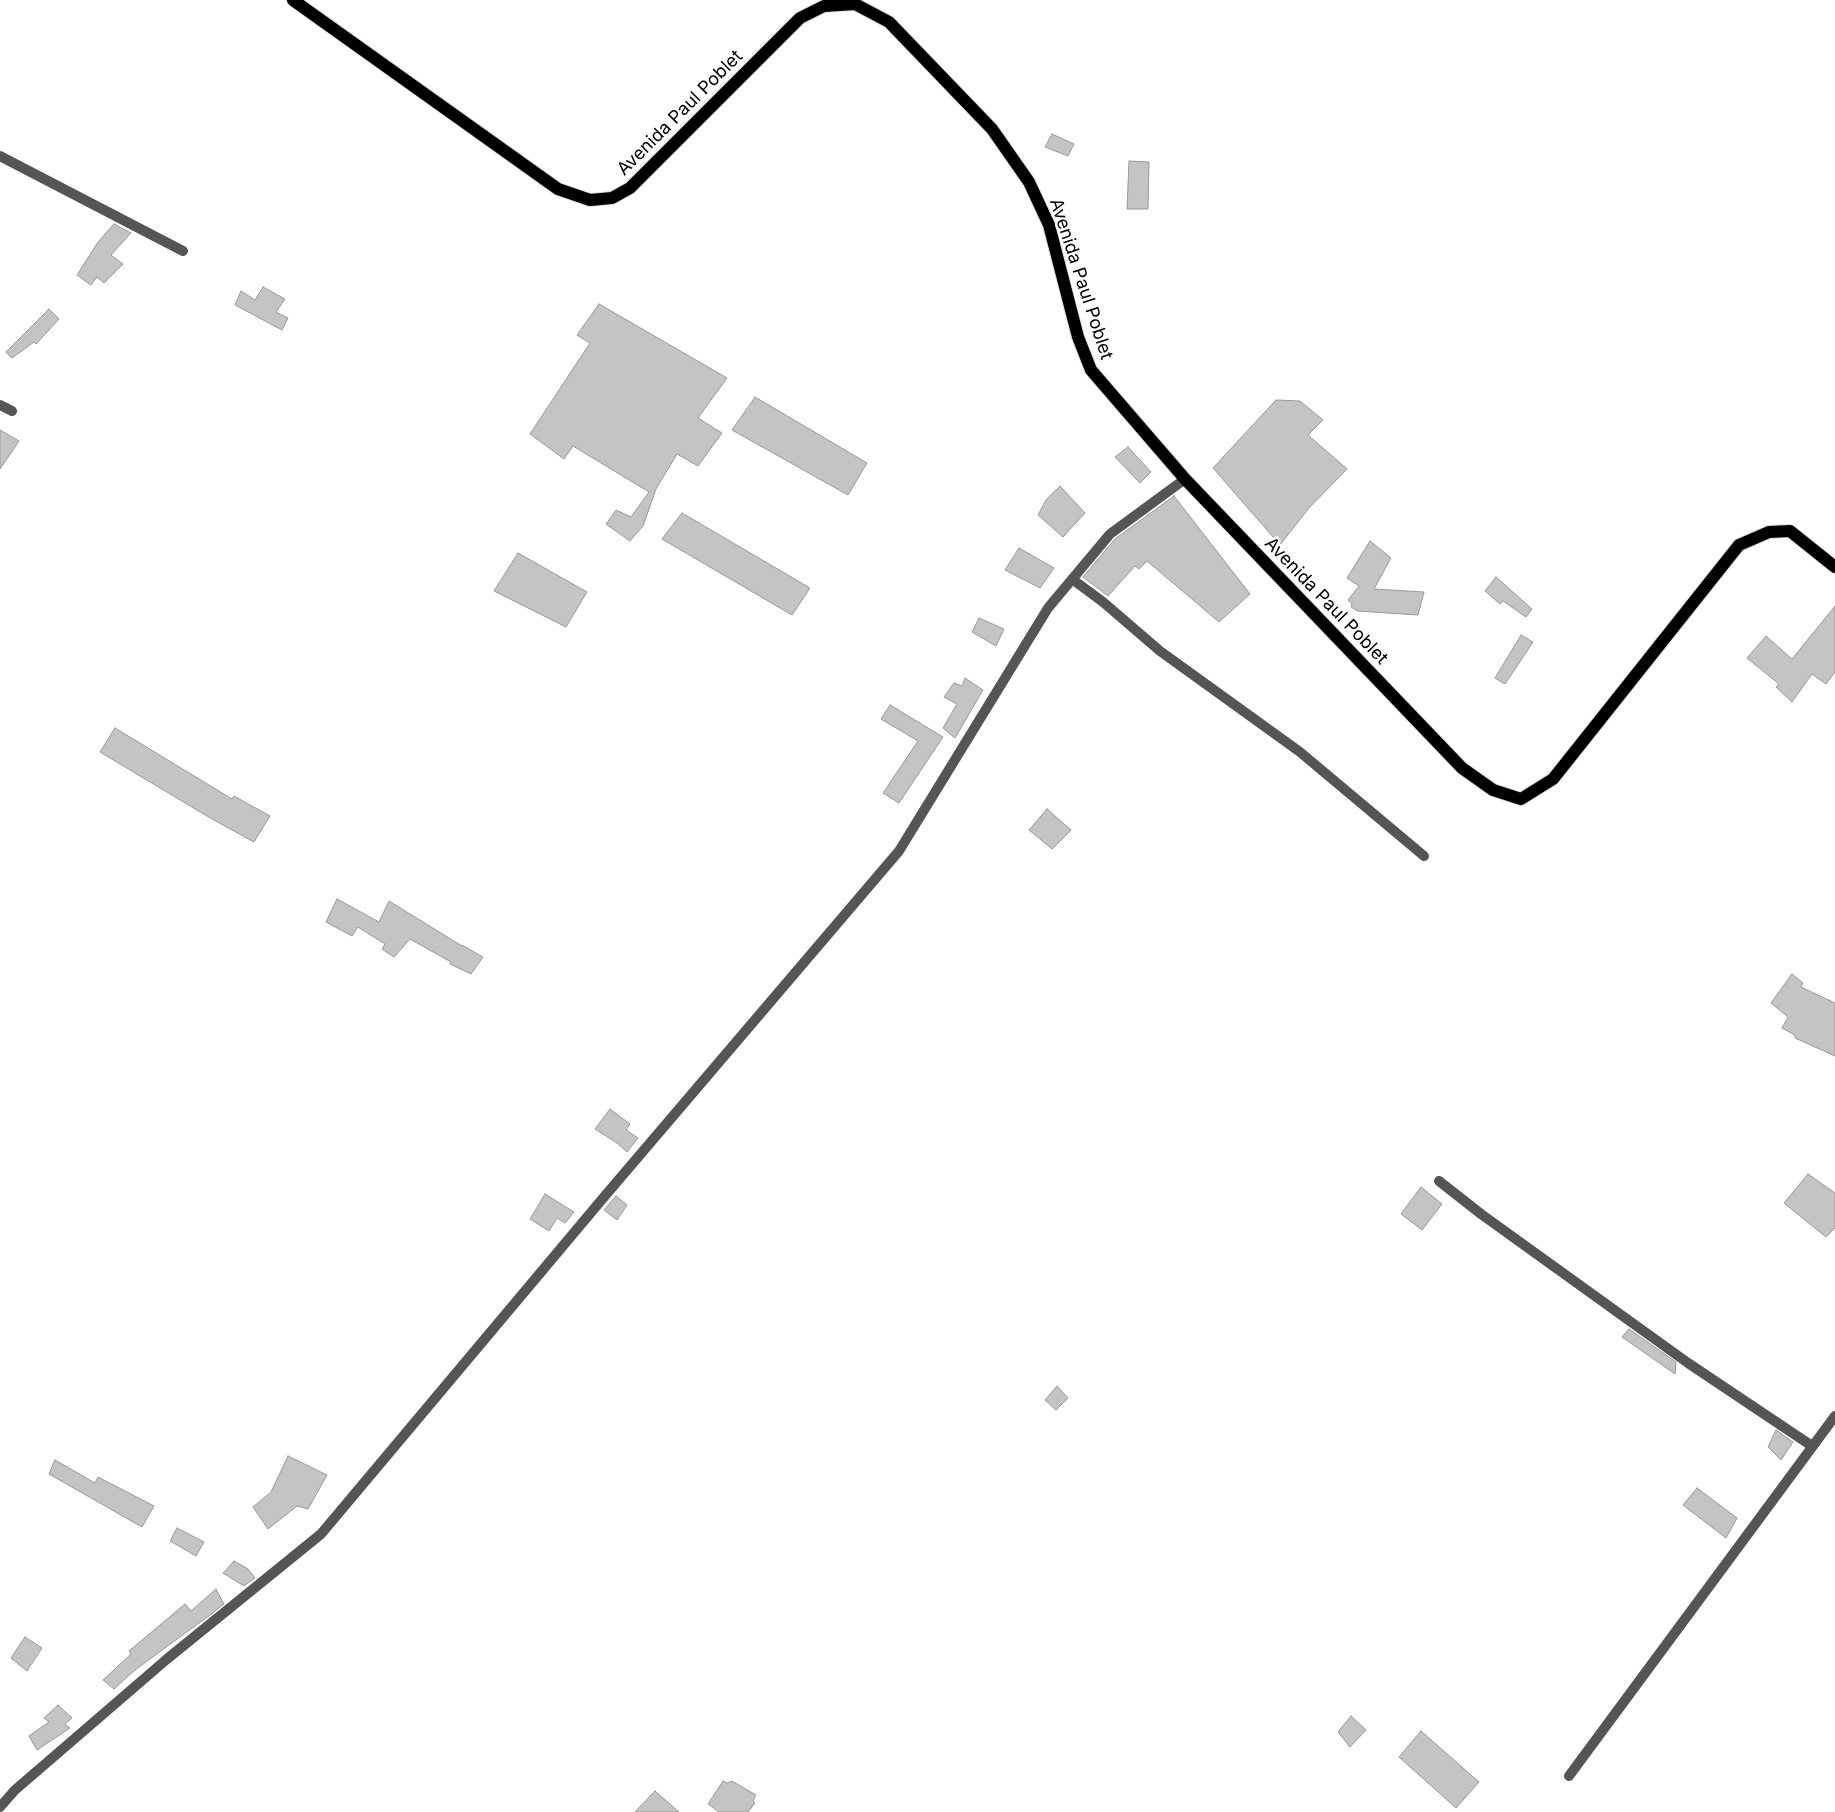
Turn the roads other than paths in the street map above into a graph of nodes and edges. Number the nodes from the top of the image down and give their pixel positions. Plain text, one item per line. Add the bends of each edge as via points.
1 (293, 0) edge
2 (0, 156) edge
3 (183, 251) dead end
4 (0, 405) edge
5 (12, 411) dead end
6 (1185, 479) junction
7 (1835, 567) edge
8 (1072, 579) junction
9 (1424, 856) dead end
10 (1439, 1181) dead end
11 (1835, 1416) edge
12 (1812, 1446) junction
13 (1569, 1776) dead end
14 (0, 1806) edge

1 - 6 main road, Avenida Paul Poblet via 558,188 590,200 612,198 630,188 800,18 824,6 855,4 889,22 992,128 1029,182 1049,225 1078,337 1091,370
2 - 3 street
4 - 5 street
6 - 7 main road, Avenida Paul Poblet via 1462,768 1492,790 1521,799 1553,779 1739,544 1769,532 1790,531
6 - 8 street via 1110,534
8 - 9 street via 1160,651 1300,752
8 - 14 street via 1048,608 899,851 321,1534 167,1659
10 - 12 street via 1688,1364
11 - 12 street
12 - 13 street

